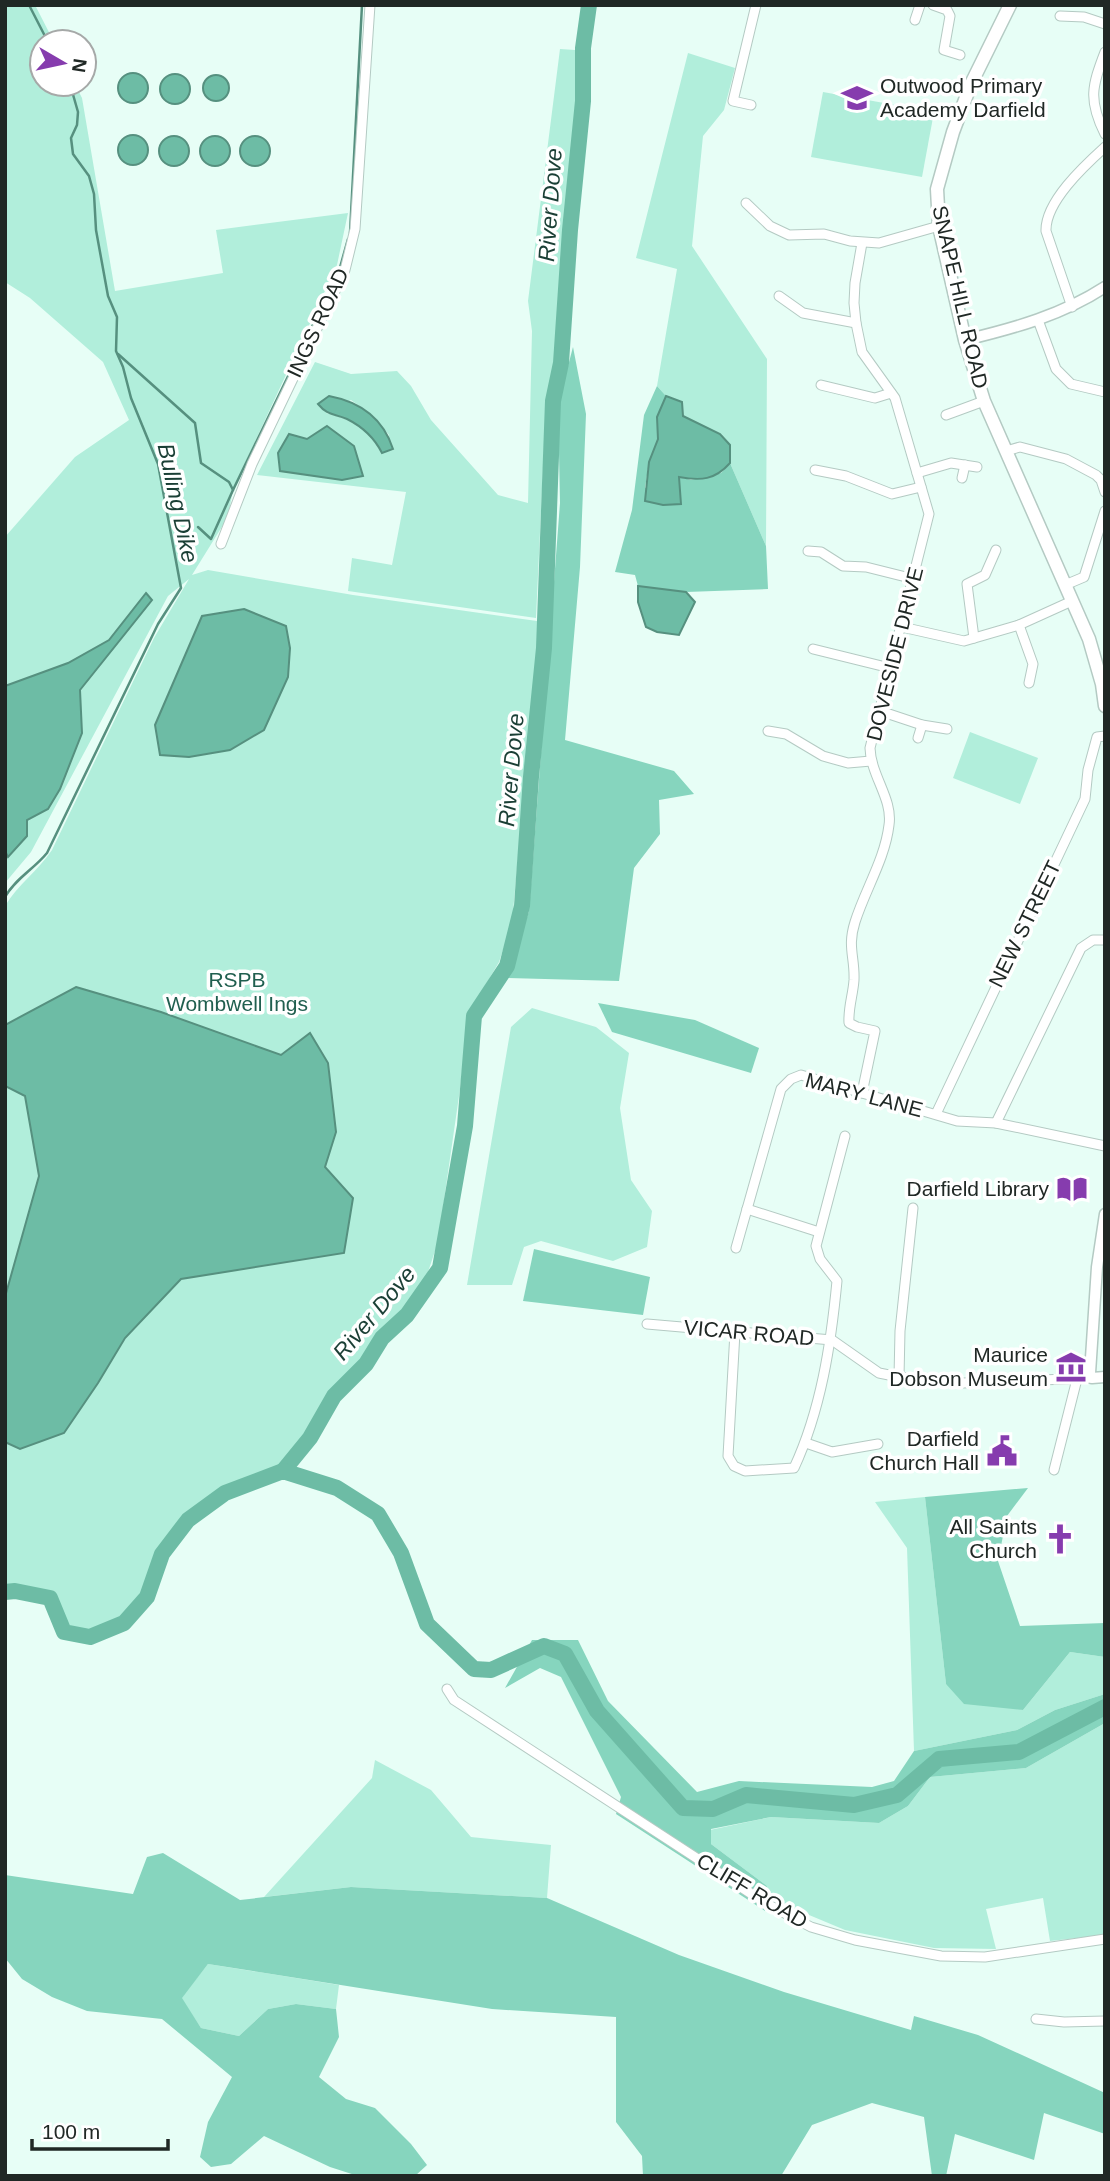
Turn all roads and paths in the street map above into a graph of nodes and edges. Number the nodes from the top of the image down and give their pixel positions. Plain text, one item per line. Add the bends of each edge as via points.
1 (370, 5) edge
2 (756, 5) edge
3 (919, 5) edge
4 (933, 5) edge
5 (1010, 5) edge
6 (1060, 16) dead end
7 (915, 20) dead end
8 (1105, 24) edge
9 (1105, 52) edge
10 (960, 55) dead end
11 (751, 105) dead end
12 (1105, 134) edge
13 (1105, 147) edge
14 (746, 203) dead end
15 (939, 226) junction
16 (862, 243) junction
17 (1105, 287) edge
18 (779, 296) dead end
19 (1072, 307) junction
20 (1038, 320) junction
21 (856, 323) junction
22 (965, 340) junction
23 (821, 385) dead end
24 (1105, 392) edge
25 (891, 393) junction
26 (984, 401) junction
27 (946, 415) dead end
28 (1006, 451) junction
29 (965, 465) junction
30 (977, 467) dead end
31 (815, 471) dead end
32 (917, 473) junction
33 (962, 478) dead end
34 (921, 487) junction
35 (1105, 492) edge
36 (1105, 511) edge
37 (221, 544) dead end
38 (996, 550) dead end
39 (808, 551) dead end
40 (914, 579) junction
41 (1065, 584) junction
42 (1072, 601) junction
43 (1019, 625) junction
44 (902, 627) junction
45 (974, 638) junction
46 (813, 649) dead end
47 (890, 668) junction
48 (1029, 682) dead end
49 (1103, 684) edge
50 (1105, 706) edge
51 (880, 711) junction
52 (922, 725) junction
53 (947, 729) dead end
54 (768, 732) dead end
55 (1105, 736) edge
56 (918, 738) dead end
57 (871, 761) junction
58 (1105, 940) edge
59 (862, 1093) junction
60 (936, 1114) junction
61 (996, 1123) junction
62 (845, 1136) dead end
63 (1105, 1146) edge
64 (913, 1208) dead end
65 (747, 1209) junction
66 (1105, 1214) edge
67 (818, 1232) junction
68 (736, 1248) dead end
69 (647, 1324) dead end
70 (735, 1332) junction
71 (832, 1339) junction
72 (899, 1377) junction
73 (1105, 1377) edge
74 (1092, 1378) junction
75 (1077, 1379) junction
76 (806, 1443) junction
77 (878, 1444) dead end
78 (1054, 1470) dead end
79 (447, 1689) dead end
80 (1105, 1939) edge
81 (1036, 2019) dead end
82 (1105, 2021) edge

1 - 37 street, INGS ROAD via 356,216 345,270 252,464
2 - 11 street via 733,101
3 - 7 street
4 - 10 street via 950,16 944,50
5 - 15 main road, SNAPE HILL ROAD via 971,83 949,143 937,189
6 - 8 street
9 - 12 street via 1093,83 1095,113
13 - 19 street via 1082,168 1045,221
14 - 16 street via 770,226 789,235 824,234
15 - 16 street via 889,242
15 - 22 main road, SNAPE HILL ROAD
16 - 21 street, DOVESIDE DRIVE via 855,283
17 - 19 street
18 - 21 street via 803,313
19 - 20 street
20 - 22 street
20 - 24 street via 1056,369 1071,384
21 - 25 street, DOVESIDE DRIVE via 862,352
22 - 26 main road, SNAPE HILL ROAD
23 - 25 street via 875,398
25 - 32 street, DOVESIDE DRIVE
26 - 27 street
26 - 28 main road, SNAPE HILL ROAD
28 - 35 street via 1020,447 1066,459 1096,475
28 - 41 main road, SNAPE HILL ROAD
29 - 30 street
29 - 32 street via 951,463
29 - 33 street
31 - 34 street via 846,476 892,494
32 - 34 street, DOVESIDE DRIVE
34 - 40 street, DOVESIDE DRIVE via 929,514
36 - 41 street via 1084,577
38 - 45 street via 985,575 967,584
39 - 40 street via 821,552 843,566
40 - 44 street, DOVESIDE DRIVE
41 - 42 main road, SNAPE HILL ROAD
42 - 43 street
42 - 49 main road, SNAPE HILL ROAD
43 - 45 street
43 - 48 street via 1033,664
44 - 45 street via 964,641
44 - 47 street, DOVESIDE DRIVE
46 - 47 street
47 - 51 street, DOVESIDE DRIVE
49 - 50 main road, SNAPE HILL ROAD
51 - 52 street
51 - 57 street, DOVESIDE DRIVE
52 - 53 street
52 - 56 street
54 - 57 street via 786,734 823,756 848,763
55 - 60 street, NEW STREET via 1097,737 1085,799
57 - 59 street, DOVESIDE DRIVE via 889,807 890,822 854,923 850,947 854,970 849,1023 875,1031
58 - 61 street via 1093,940 1081,948
59 - 60 street, MARY LANE
59 - 65 street, MARY LANE via 801,1075 781,1089
60 - 61 street, MARY LANE via 957,1121
61 - 63 street, MARY LANE
62 - 67 street
64 - 72 street
65 - 67 street
65 - 68 street
66 - 74 street via 1097,1267
67 - 71 street via 820,1259 837,1281
69 - 70 street, VICAR ROAD
70 - 71 street, VICAR ROAD
70 - 76 street via 728,1456 734,1466 745,1471 794,1468
71 - 72 street, VICAR ROAD via 879,1373
71 - 76 street
72 - 75 street, VICAR ROAD via 963,1383
73 - 74 street
74 - 75 street, VICAR ROAD
75 - 78 street
76 - 77 street via 832,1452
79 - 80 street, CLIFF ROAD via 454,1700 767,1904 811,1927 855,1941 941,1956 985,1957
81 - 82 street

